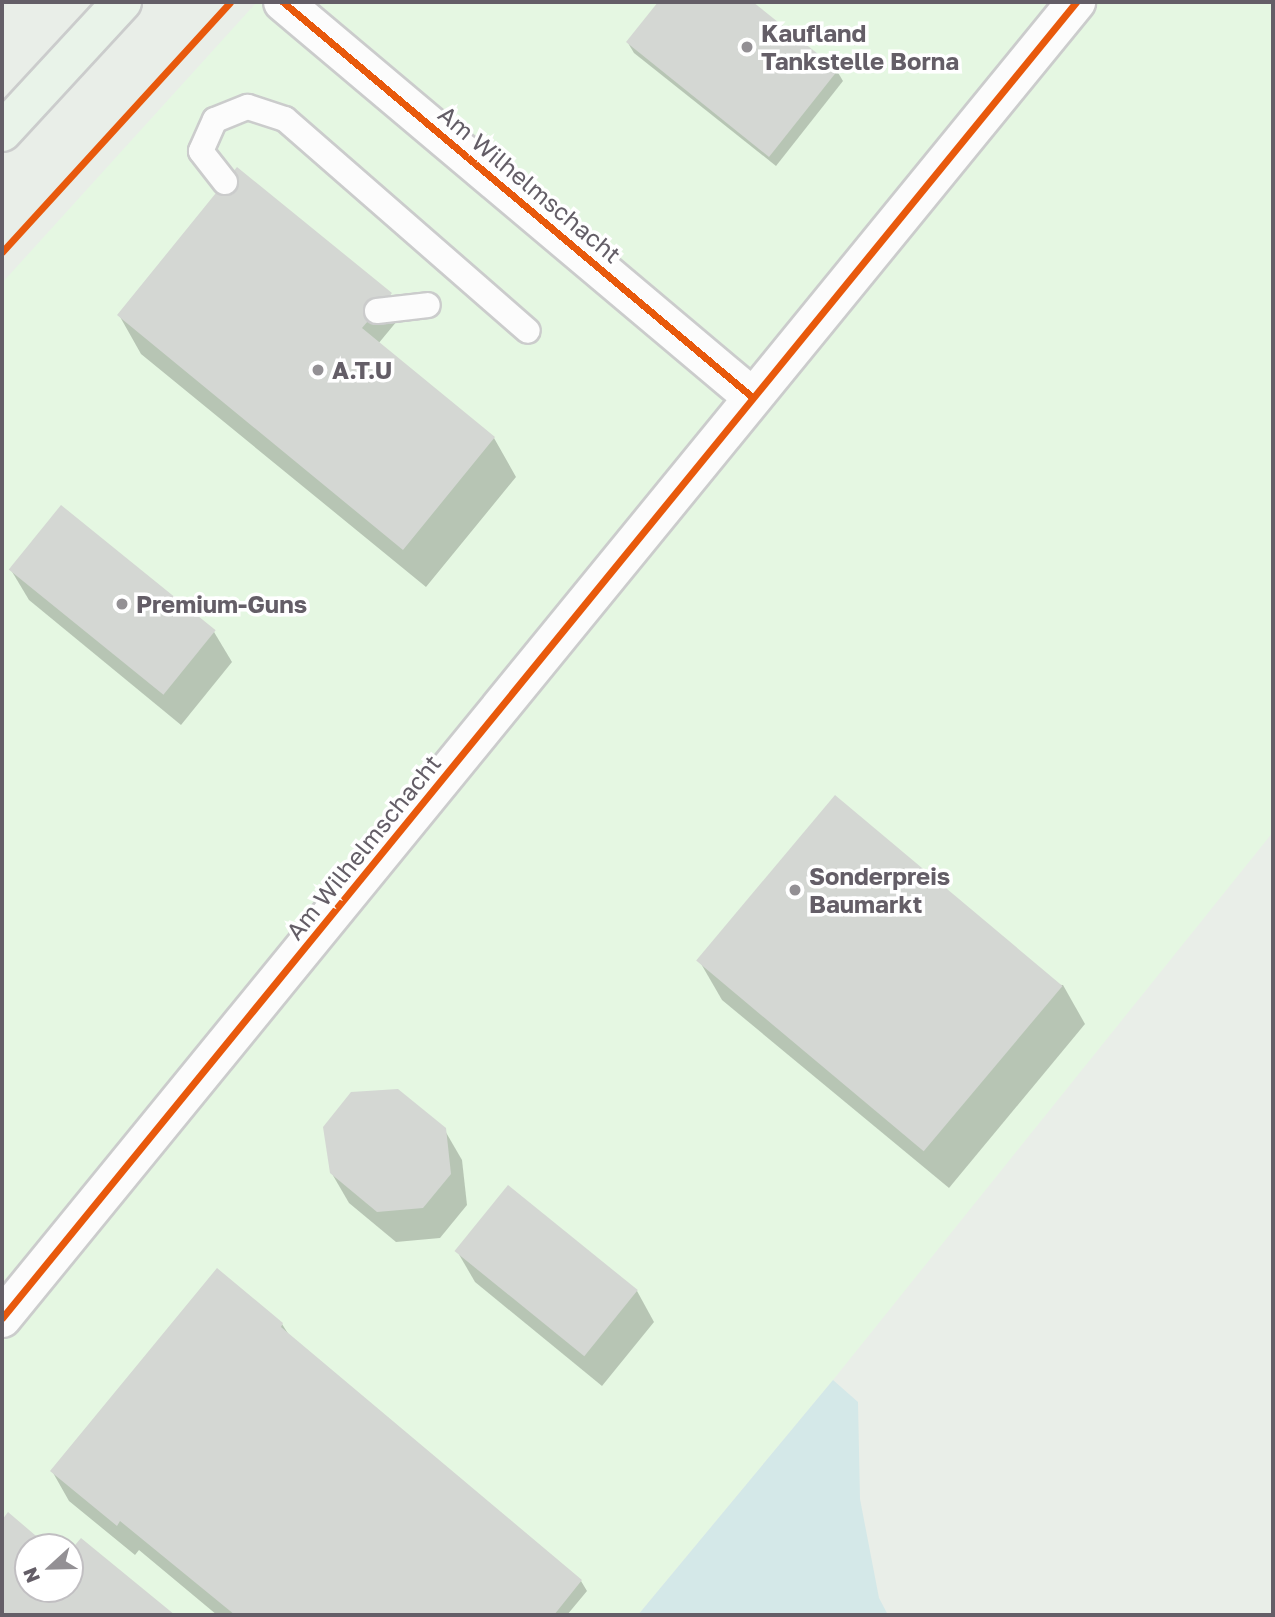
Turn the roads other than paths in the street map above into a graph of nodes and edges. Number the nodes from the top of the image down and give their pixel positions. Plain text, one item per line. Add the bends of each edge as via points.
1 (122, 2) edge
2 (283, 2) edge
3 (1076, 2) edge
4 (2, 132) edge
5 (225, 182) dead end
6 (428, 305) dead end
7 (377, 311) dead end
8 (528, 331) dead end
9 (752, 397) junction
10 (2, 1318) edge

1 - 4 main road
2 - 9 street, Am Wilhelmschacht
3 - 9 street, Am Wilhelmschacht
5 - 8 lane via 201,151 215,120 247,107 285,119
6 - 7 lane
9 - 10 street, Am Wilhelmschacht

